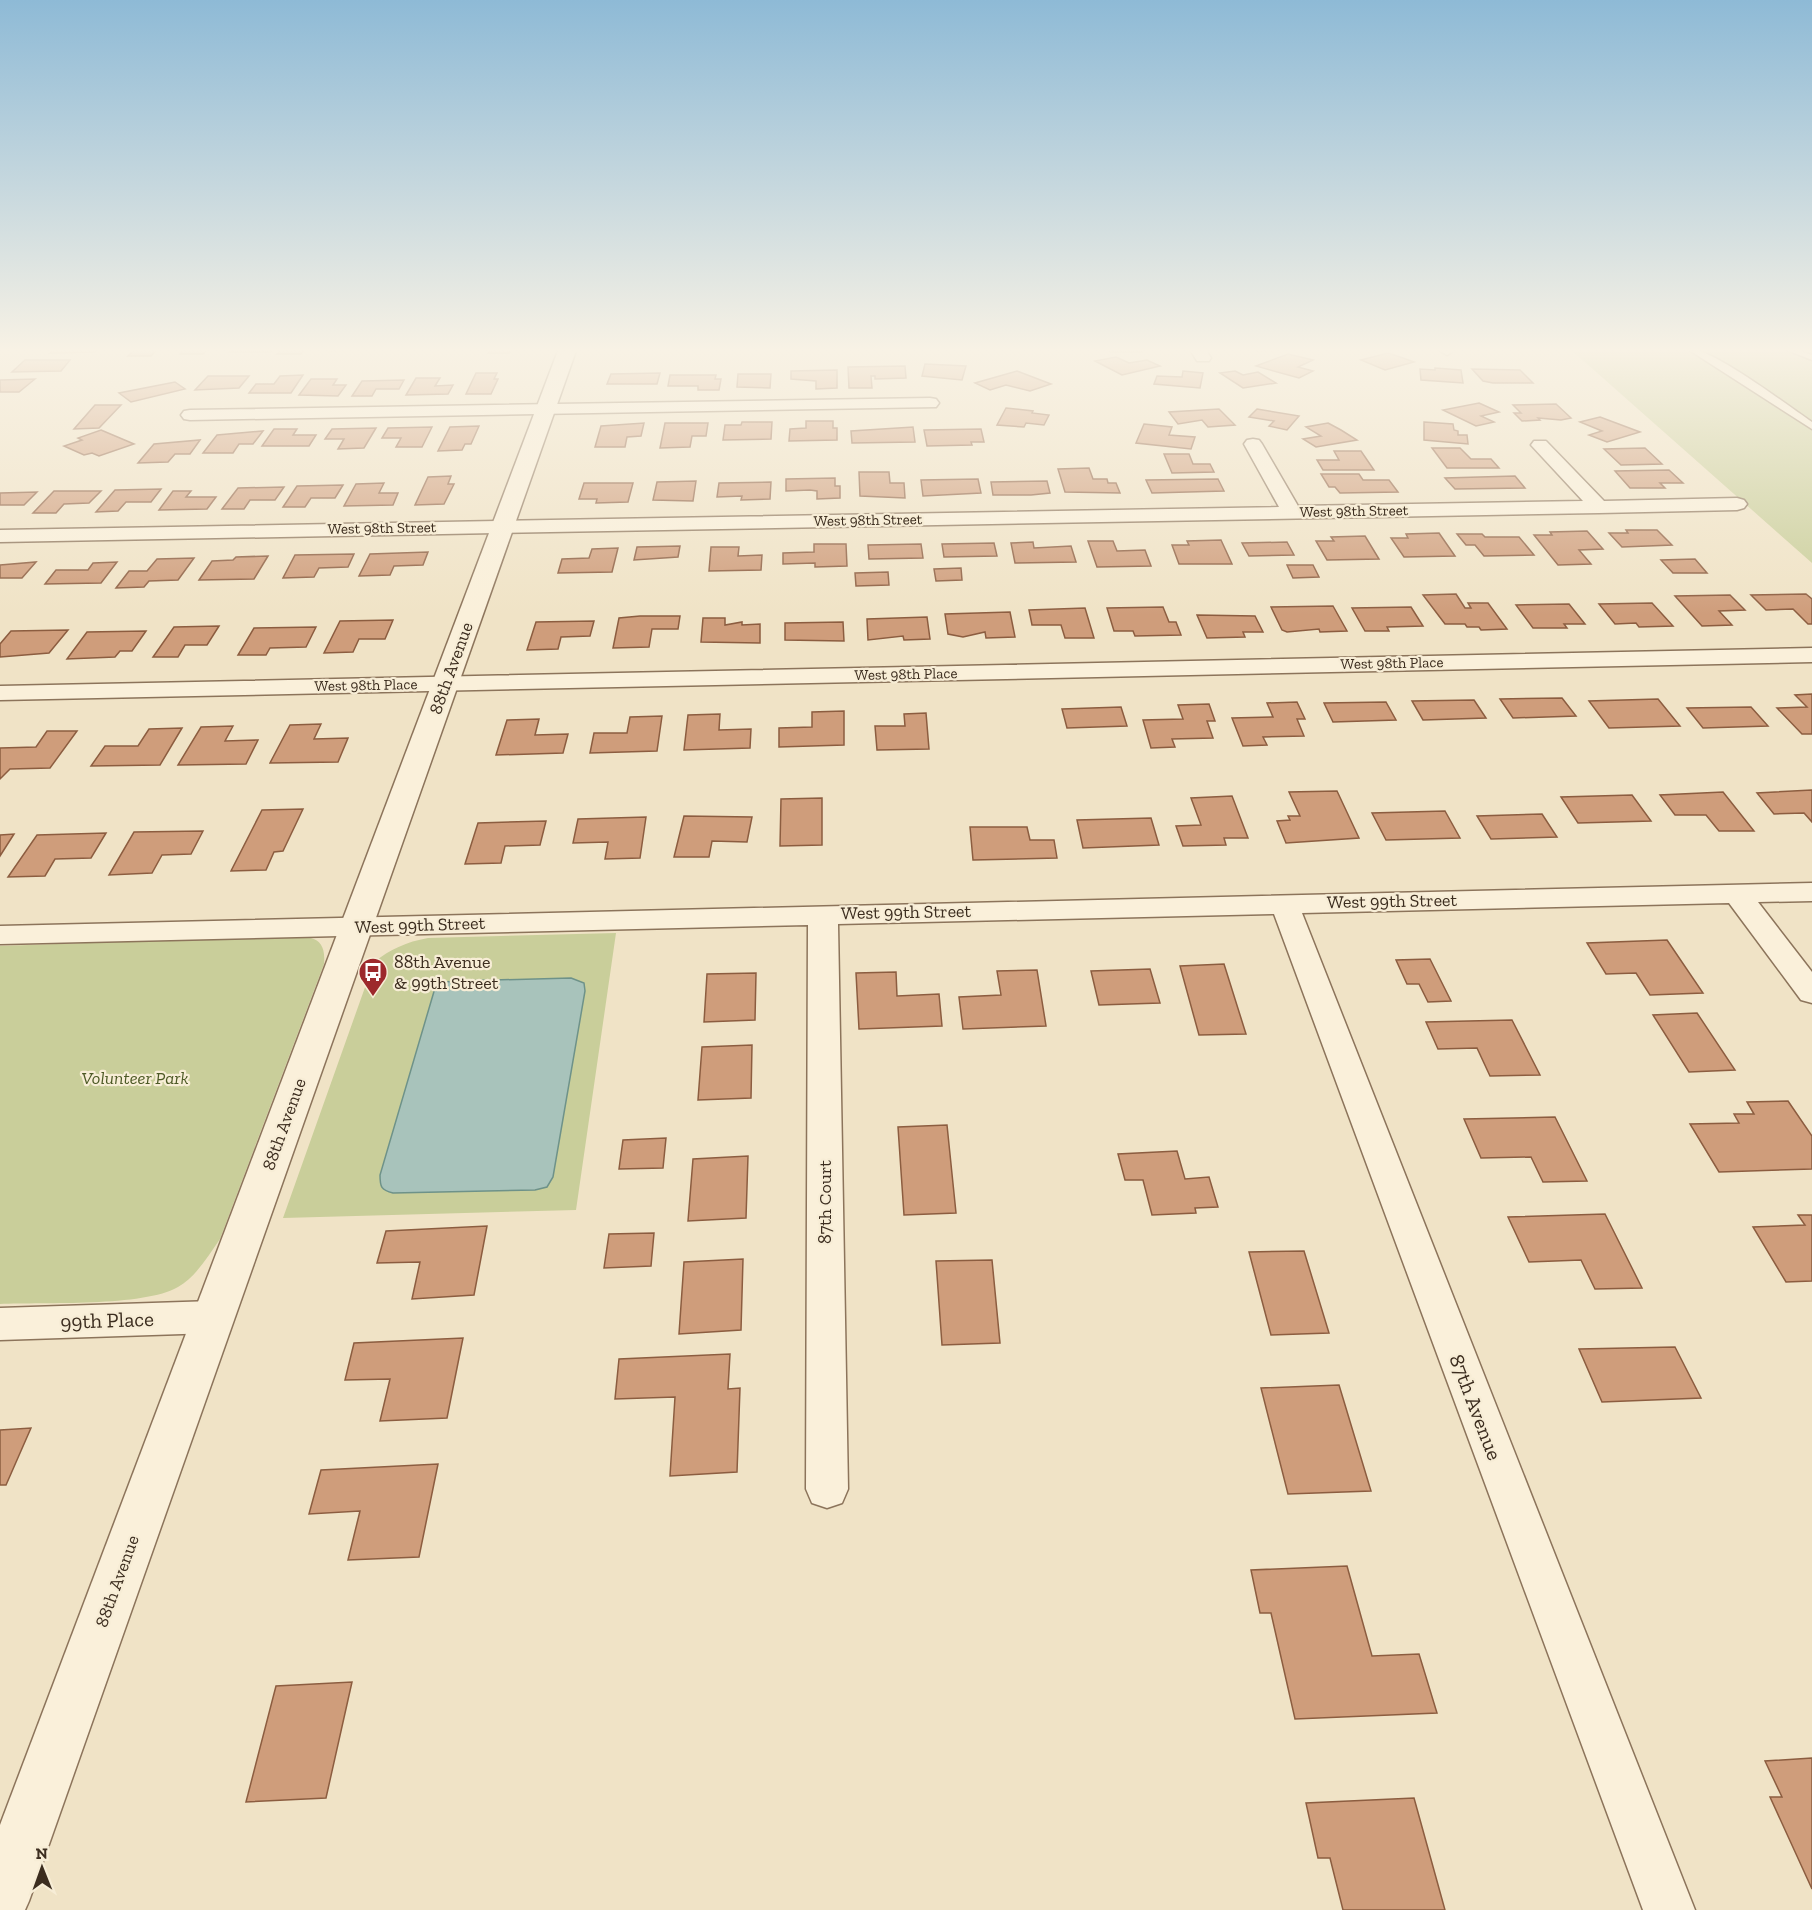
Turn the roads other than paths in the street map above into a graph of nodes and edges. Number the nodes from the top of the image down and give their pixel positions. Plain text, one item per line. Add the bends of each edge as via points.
1 (536, 437) edge
2 (1253, 444) dead end
3 (1540, 445) dead end
4 (1737, 504) dead end
5 (1599, 507) junction
6 (1292, 513) junction
7 (503, 526) junction
8 (0, 536) edge
9 (1812, 654) edge
10 (445, 684) junction
11 (0, 693) edge
12 (1812, 892) edge
13 (1737, 894) junction
14 (1284, 903) junction
15 (824, 914) junction
16 (356, 927) junction
17 (0, 935) edge
18 (1812, 993) edge
19 (213, 1317) junction
20 (0, 1324) edge
21 (827, 1489) dead end
22 (0, 1901) edge
23 (1669, 1910) edge

1 - 7 street, 88th Avenue
2 - 6 street
3 - 5 street
4 - 5 street, West 98th Street
5 - 6 street, West 98th Street
6 - 7 street, West 98th Street
7 - 8 street, West 98th Street
7 - 10 street, 88th Avenue
9 - 10 street, West 98th Place
10 - 11 street, West 98th Place
10 - 16 street, 88th Avenue
12 - 13 street, West 99th Street
13 - 14 street, West 99th Street
13 - 18 street
14 - 15 street, West 99th Street
14 - 23 street, 87th Avenue
15 - 16 street, West 99th Street
15 - 21 street, 87th Court
16 - 17 street, West 99th Street
16 - 19 street, 88th Avenue
19 - 20 street, 99th Place
19 - 22 street, 88th Avenue

